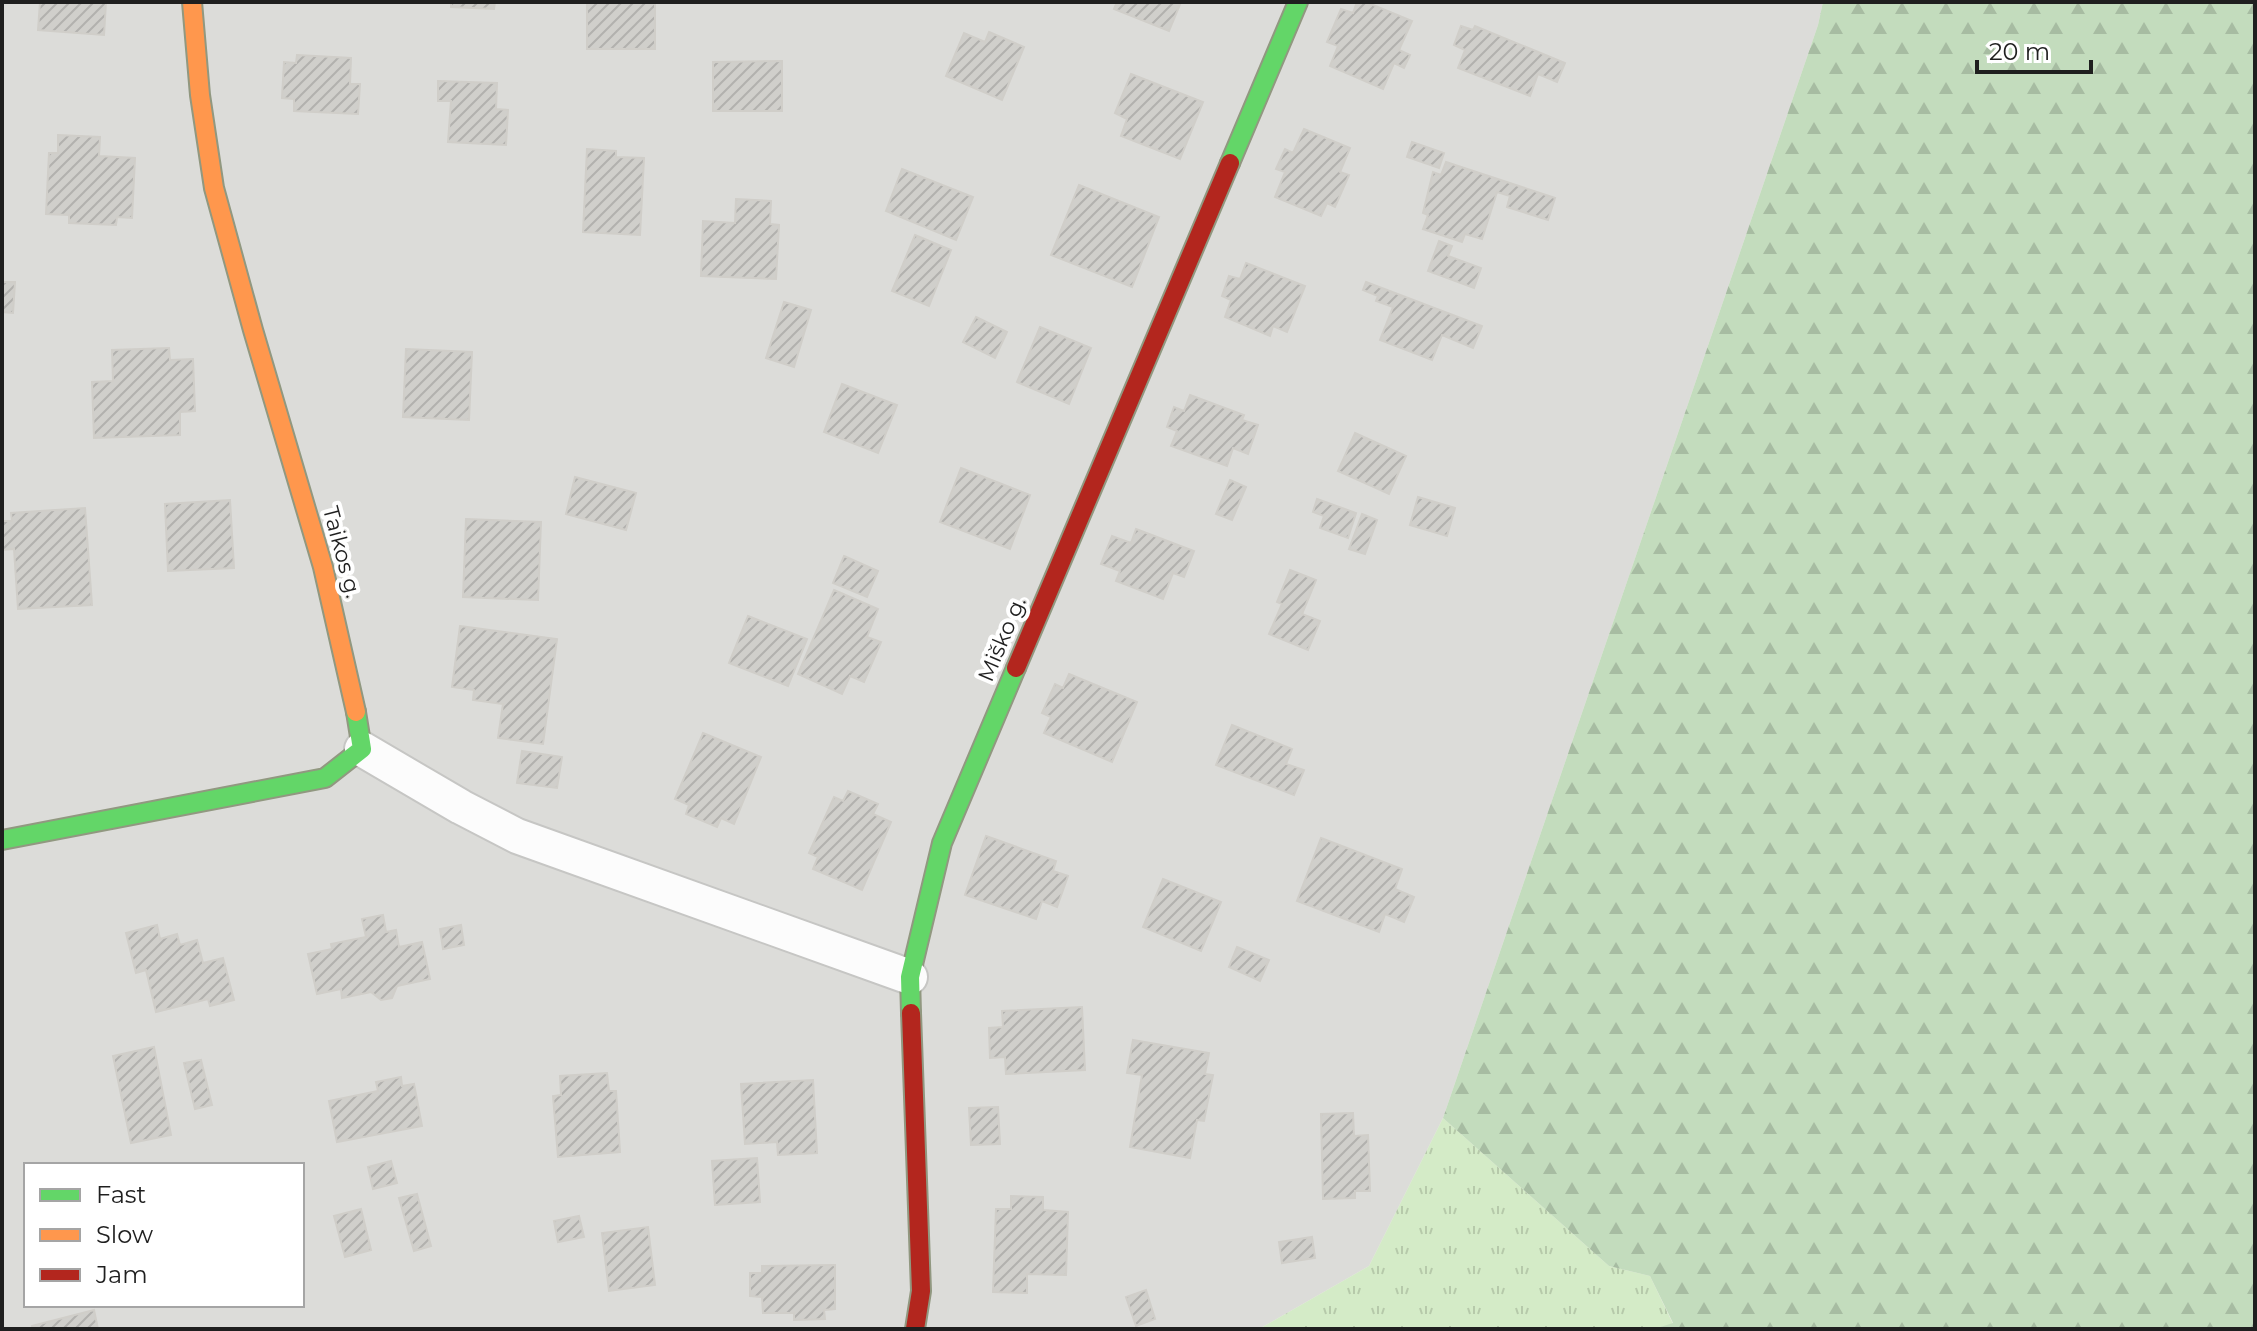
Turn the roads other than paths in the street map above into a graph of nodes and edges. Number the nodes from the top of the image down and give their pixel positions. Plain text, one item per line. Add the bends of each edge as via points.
1 (192, 2) edge
2 (1298, 2) edge
3 (362, 749) junction
4 (2, 840) edge
5 (910, 977) junction
6 (915, 1329) edge

1 - 3 street, Taikos g. via 196,78 215,189 315,541 356,703
2 - 5 street, Miško g. via 942,843
3 - 4 street via 325,778
3 - 5 street via 517,836
5 - 6 street, Miško g. via 921,1291

